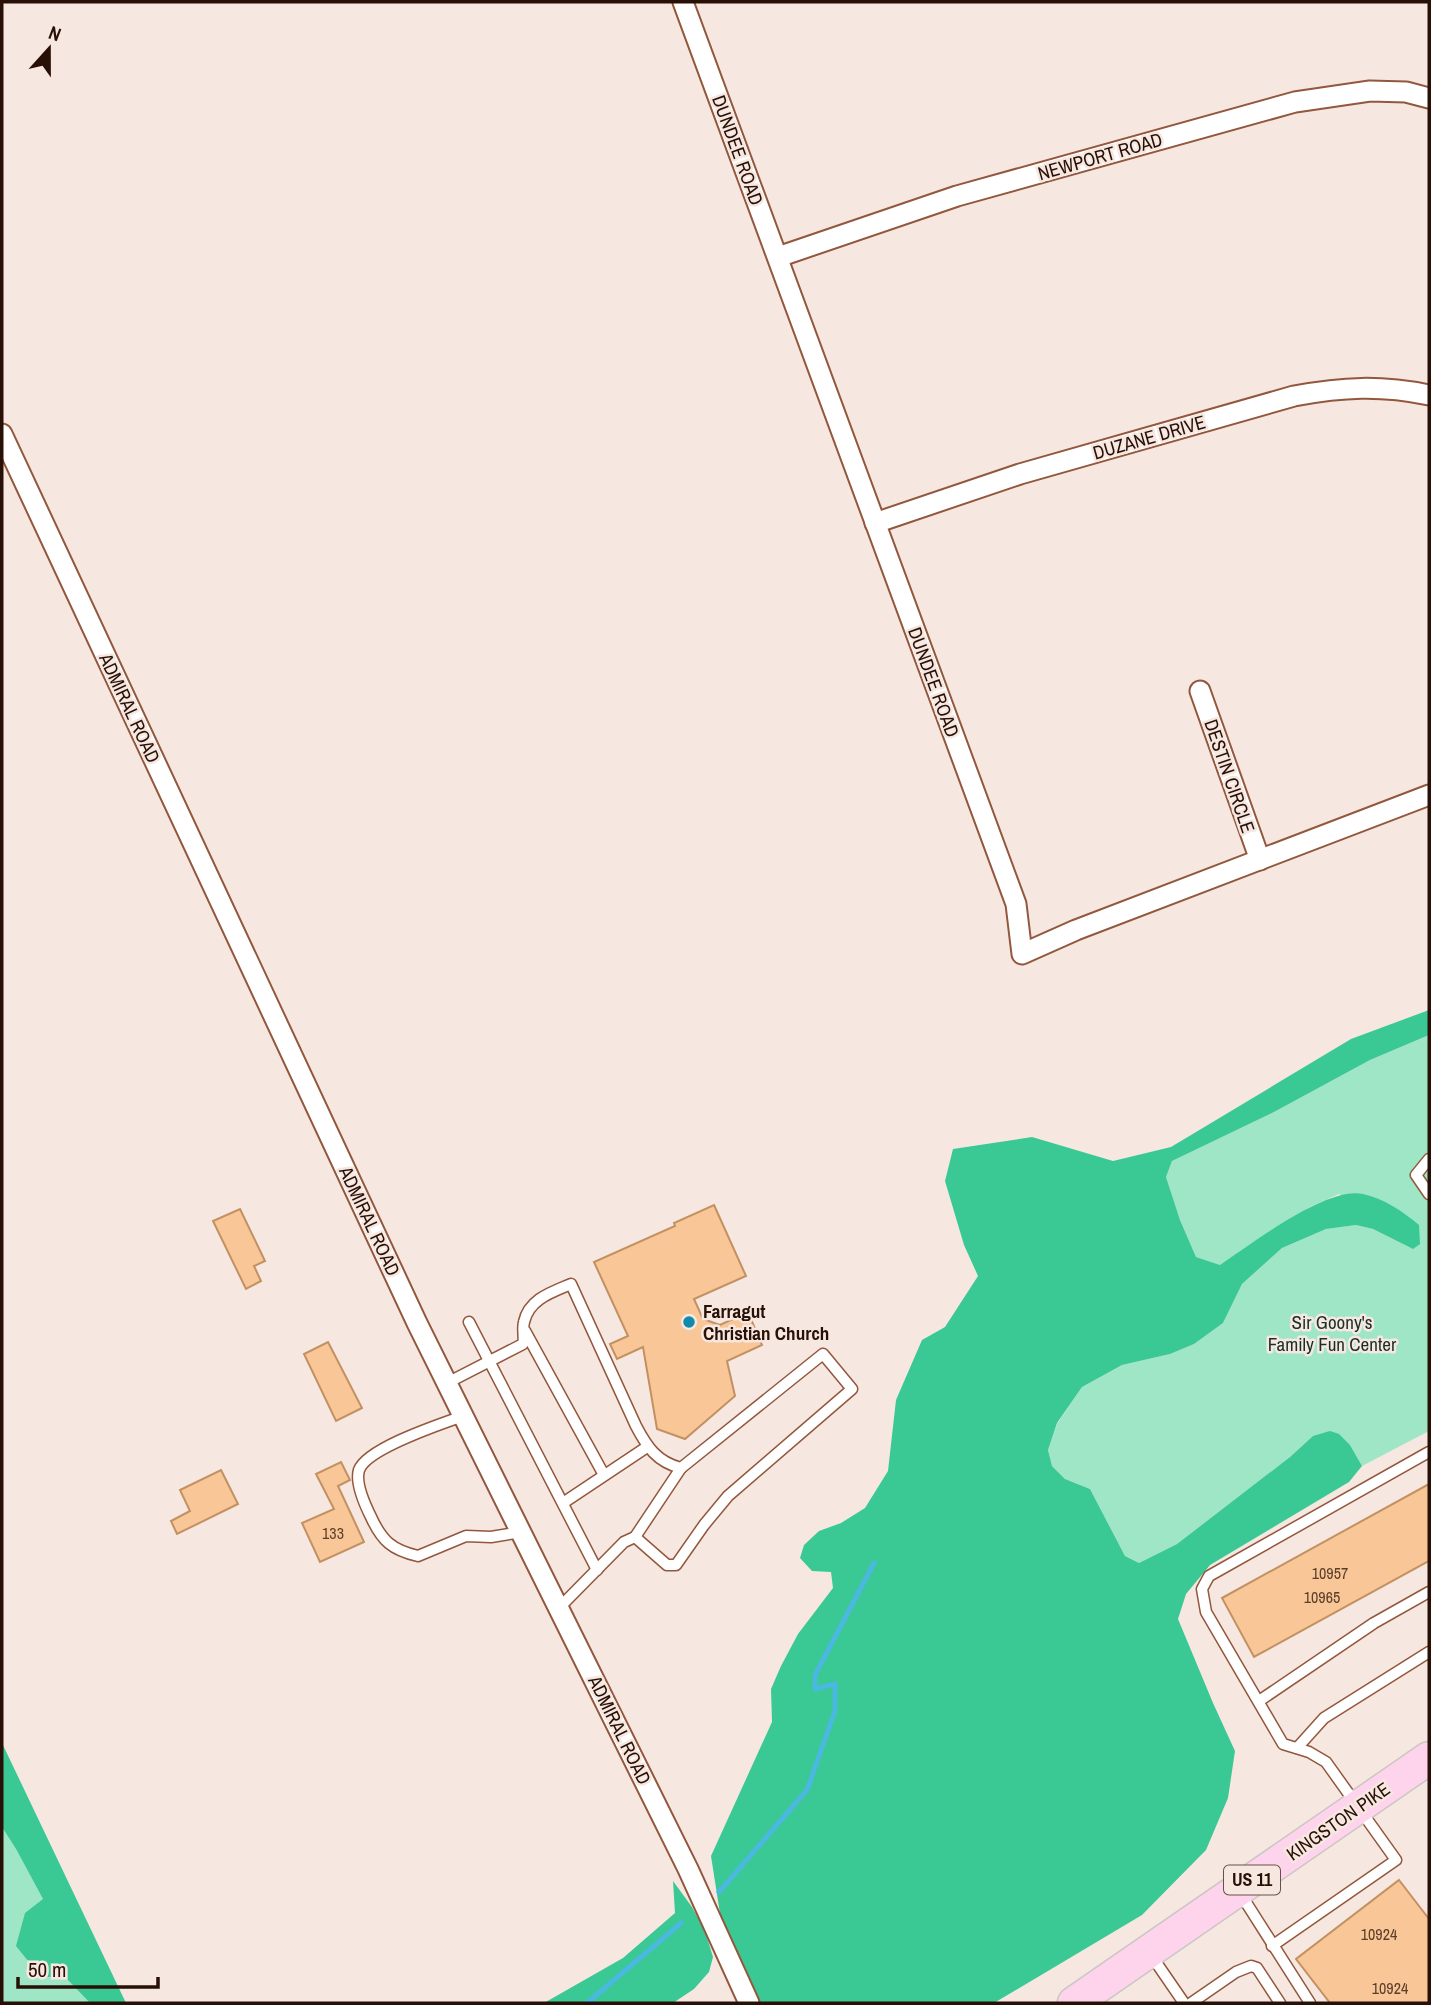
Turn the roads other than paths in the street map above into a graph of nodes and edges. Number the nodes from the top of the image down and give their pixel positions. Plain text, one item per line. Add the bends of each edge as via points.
1 (683, 2) edge
2 (1429, 98) edge
3 (778, 257) junction
4 (1429, 394) edge
5 (2, 434) edge
6 (875, 523) junction
7 (1200, 691) dead end
8 (1429, 795) edge
9 (1260, 860) junction
10 (1429, 1159) edge
11 (1429, 1194) edge
12 (469, 1322) dead end
13 (524, 1330) junction
14 (491, 1361) junction
15 (447, 1383) junction
16 (464, 1416) junction
17 (647, 1447) junction
18 (1429, 1452) edge
19 (681, 1468) junction
20 (604, 1475) junction
21 (562, 1503) junction
22 (521, 1532) junction
23 (635, 1537) junction
24 (597, 1570) junction
25 (1429, 1592) edge
26 (559, 1608) junction
27 (1429, 1652) edge
28 (1259, 1701) junction
29 (1297, 1748) junction
30 (1429, 1758) edge
31 (1357, 1807) junction
32 (1238, 1890) junction
33 (1272, 1946) junction
34 (1149, 1952) junction
35 (749, 2003) edge
36 (1074, 2003) edge
37 (1184, 2003) edge
38 (1191, 2003) edge
39 (1280, 2003) edge
40 (1310, 2003) edge

1 - 3 street, DUNDEE ROAD
2 - 3 street, NEWPORT ROAD via 1370,91 1296,102 957,196
3 - 6 street, DUNDEE ROAD
4 - 6 street, DUZANE DRIVE via 1395,388 1337,388 1294,396 1020,474
5 - 15 street, ADMIRAL ROAD
6 - 9 street, DUNDEE ROAD via 1016,904 1021,954
7 - 9 street, DESTIN CIRCLE
8 - 9 street, DUNDEE ROAD
10 - 11 lane via 1416,1175
12 - 14 lane
13 - 14 lane via 523,1344
13 - 17 lane via 531,1308 542,1296 570,1284
13 - 20 lane
14 - 15 lane
14 - 21 lane
15 - 16 street, ADMIRAL ROAD
16 - 22 street, ADMIRAL ROAD
16 - 22 lane via 405,1438 361,1466 360,1485 370,1516 388,1545 418,1556 466,1536
17 - 19 lane via 665,1464
17 - 20 lane
18 - 28 lane via 1209,1576 1202,1589 1206,1612
19 - 23 lane
19 - 23 lane via 822,1354 852,1389 728,1496 676,1565 667,1565
20 - 21 lane
21 - 24 lane
22 - 26 street, ADMIRAL ROAD
23 - 24 lane
24 - 26 lane
25 - 28 lane via 1374,1623
26 - 35 street, ADMIRAL ROAD
27 - 29 lane via 1324,1718
28 - 29 lane via 1283,1744
29 - 31 lane via 1326,1762
30 - 31 main road, KINGSTON PIKE / US 11
31 - 32 main road, KINGSTON PIKE / US 11
31 - 33 lane via 1396,1860
32 - 33 lane
32 - 34 main road, KINGSTON PIKE / US 11
33 - 40 lane
34 - 36 main road, KINGSTON PIKE / US 11
34 - 37 lane
38 - 39 lane via 1251,1966

